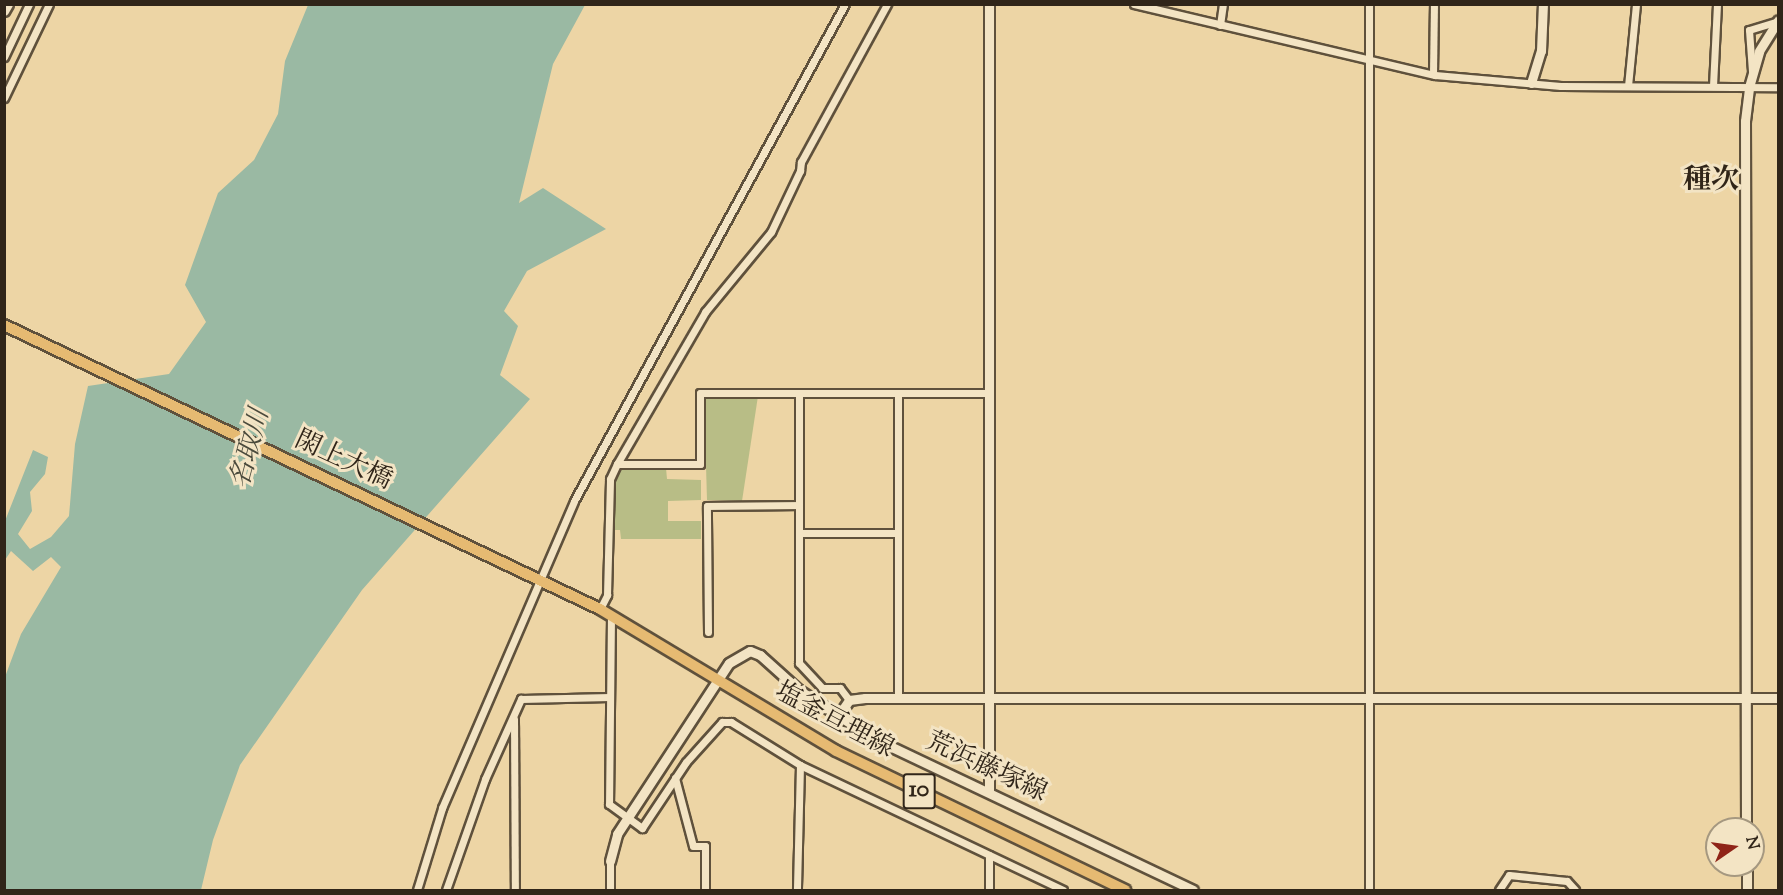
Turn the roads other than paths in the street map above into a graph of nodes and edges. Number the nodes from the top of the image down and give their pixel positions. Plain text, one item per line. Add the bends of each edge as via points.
1 (8, 4) edge
2 (29, 4) edge
3 (49, 4) edge
4 (844, 4) edge
5 (887, 4) edge
6 (989, 4) edge
7 (1134, 4) edge
8 (1223, 4) edge
9 (1368, 4) edge
10 (1434, 4) edge
11 (1543, 4) edge
12 (1636, 4) edge
13 (1717, 4) edge
14 (4, 11) edge
15 (1779, 21) edge
16 (1220, 25) junction
17 (4, 57) edge
18 (1369, 59) junction
19 (1433, 74) junction
20 (1753, 74) junction
21 (1532, 83) junction
22 (1628, 86) junction
23 (1713, 86) junction
24 (1749, 87) junction
25 (1779, 87) edge
26 (4, 98) edge
27 (4, 325) edge
28 (799, 393) junction
29 (898, 393) junction
30 (989, 393) junction
31 (617, 464) junction
32 (799, 505) junction
33 (799, 533) junction
34 (898, 533) junction
35 (535, 577) junction
36 (600, 609) junction
37 (611, 616) junction
38 (708, 632) dead end
39 (718, 680) junction
40 (610, 697) junction
41 (898, 698) junction
42 (989, 698) junction
43 (1370, 698) junction
44 (1745, 698) junction
45 (1779, 698) edge
46 (849, 700) junction
47 (514, 715) junction
48 (838, 716) junction
49 (800, 765) junction
50 (675, 778) junction
51 (989, 792) junction
52 (1746, 817) edge
53 (626, 819) junction
54 (989, 855) junction
55 (610, 861) joint
56 (417, 891) edge
57 (446, 891) edge
58 (515, 891) edge
59 (610, 891) edge
60 (705, 891) edge
61 (797, 891) edge
62 (989, 891) edge
63 (1063, 891) edge
64 (1125, 891) edge
65 (1193, 891) edge
66 (1369, 891) edge
67 (1499, 891) edge
68 (1575, 891) edge

1 - 14 street
2 - 17 street
3 - 26 street
4 - 35 street
5 - 31 street via 801,162 801,171 771,232 705,312
6 - 30 street
7 - 16 street
8 - 16 street
9 - 18 street
10 - 19 street
11 - 21 street via 1540,51
12 - 22 street
13 - 23 street
15 - 20 street via 1759,51
15 - 20 street via 1749,30
16 - 18 street
18 - 19 street
18 - 43 street
19 - 21 street
20 - 24 street
21 - 22 street
22 - 23 street
23 - 24 street
24 - 25 street
24 - 44 street via 1745,121
27 - 35 main road, 閖上大橋 / 10
28 - 29 street
28 - 31 street via 700,393 700,464
28 - 32 street
29 - 30 street
29 - 34 street
30 - 42 street
31 - 36 street via 610,479 607,595
32 - 33 street
32 - 38 street via 708,506
33 - 34 street
33 - 46 street via 799,663 822,687 840,688
34 - 41 street
35 - 36 main road, 塩釜亘理線 / 10
35 - 56 street via 442,808
36 - 37 main road, 塩釜亘理線 / 10
37 - 39 main road, 塩釜亘理線 / 10
37 - 40 street
39 - 48 street, 荒浜藤塚線 via 729,663 750,651
39 - 53 street
39 - 64 main road, 塩釜亘理線 / 10 via 836,751
40 - 47 street via 522,699
40 - 53 street via 609,804
41 - 42 street
41 - 46 street
42 - 43 street
42 - 51 street
43 - 44 street
43 - 66 street
44 - 45 street
44 - 52 street
46 - 48 street
47 - 57 street via 485,778
47 - 58 street
48 - 51 street, 荒浜藤塚線 via 873,738
49 - 50 street via 726,720
49 - 54 street
49 - 61 street
50 - 53 street via 642,828
50 - 60 street via 693,846 705,846
51 - 65 street, 荒浜藤塚線
53 - 55 street via 612,847
54 - 62 street
54 - 63 street
55 - 59 street
67 - 68 street via 1509,875 1567,881

